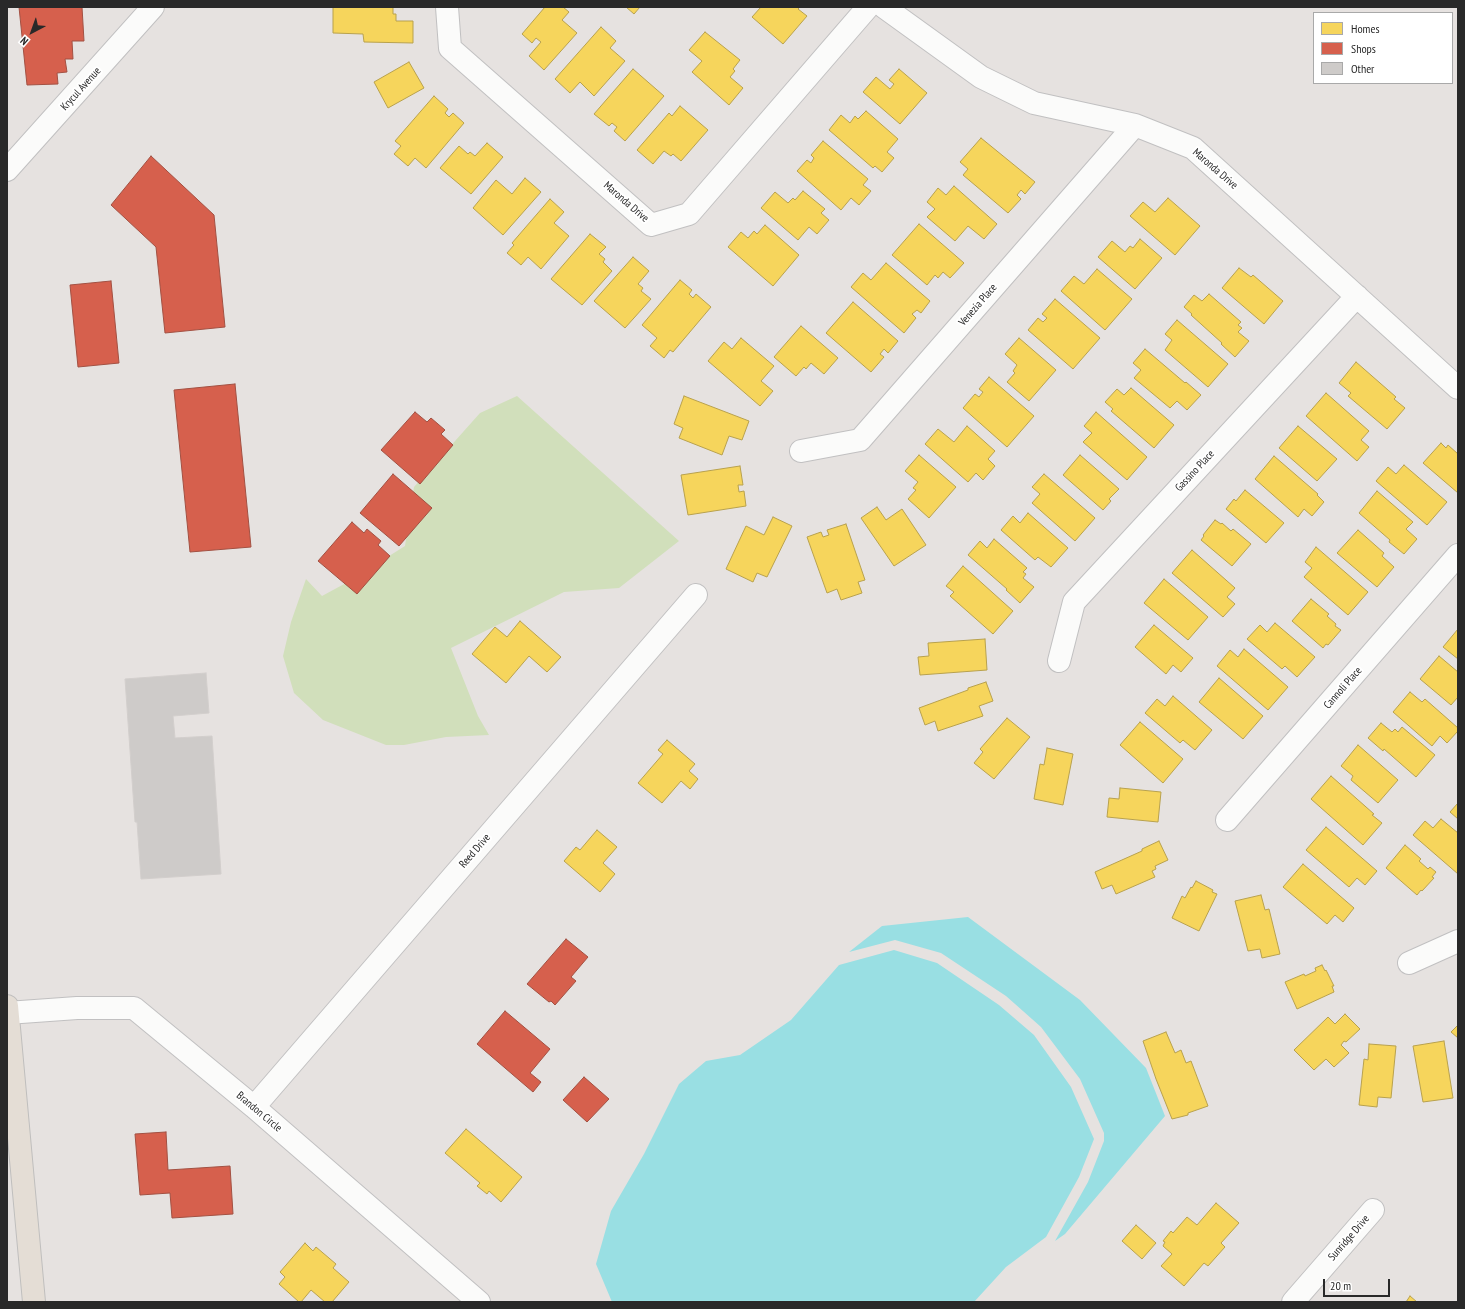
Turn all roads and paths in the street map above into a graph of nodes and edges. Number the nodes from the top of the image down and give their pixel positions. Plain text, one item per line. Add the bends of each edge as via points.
1 (153, 7) edge
2 (447, 7) edge
3 (868, 7) edge
4 (884, 7) edge
5 (1135, 124) junction
6 (7, 170) edge
7 (1357, 296) junction
8 (1458, 388) edge
9 (801, 451) dead end
10 (1458, 555) edge
11 (696, 596) dead end
12 (1059, 661) dead end
13 (1227, 820) dead end
14 (1458, 941) edge
15 (1409, 963) dead end
16 (7, 1011) edge
17 (254, 1107) junction
18 (1373, 1210) dead end
19 (34, 1302) edge
20 (479, 1302) edge
21 (1293, 1302) edge

1 - 6 street, Krycul Avenue
2 - 3 street, Maronda Drive via 450,48 652,225 689,214
4 - 5 street, Maronda Drive via 980,77 1034,103
5 - 7 street, Maronda Drive via 1193,148
5 - 9 street, Venezia Place via 860,440
7 - 8 street, Maronda Drive
7 - 12 street, Gassino Place via 1074,602
10 - 13 street, Cannoli Place
11 - 17 street, Reed Drive
14 - 15 street
16 - 17 street, Brandon Circle via 134,1008
16 - 19 main road
17 - 20 street, Brandon Circle
18 - 21 street, Sunridge Drive

